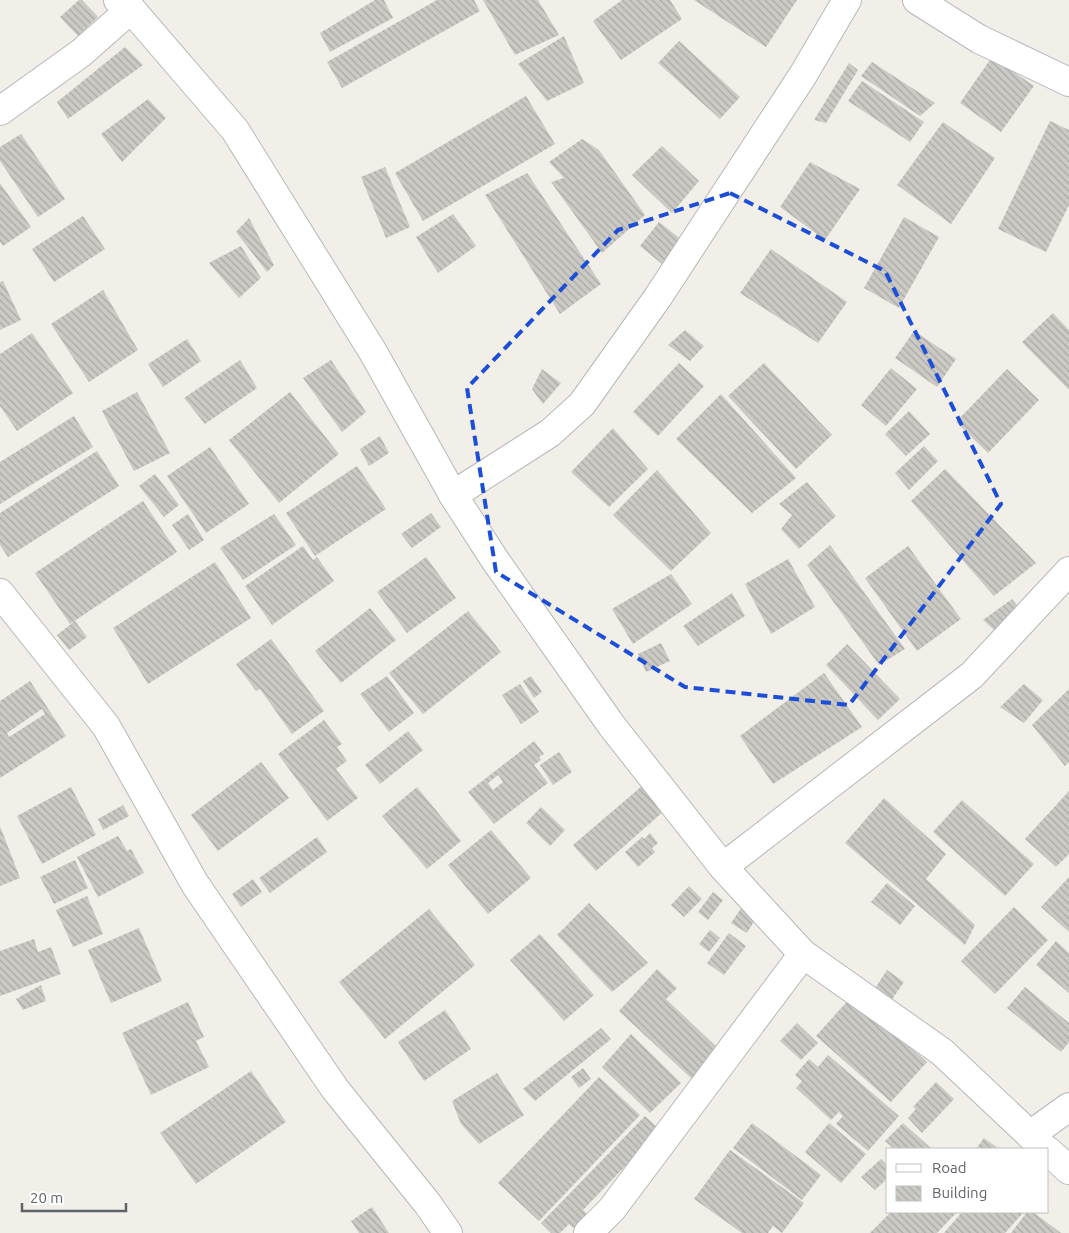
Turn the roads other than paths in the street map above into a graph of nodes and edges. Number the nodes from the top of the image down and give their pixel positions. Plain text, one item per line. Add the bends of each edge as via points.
1 (847, 0) edge
2 (917, 0) edge
3 (125, 4) edge
4 (1069, 82) edge
5 (0, 111) edge
6 (453, 495) junction
7 (1069, 571) edge
8 (0, 593) edge
9 (723, 867) junction
10 (803, 954) junction
11 (1069, 1107) edge
12 (1041, 1145) edge
13 (1049, 1152) edge
14 (1069, 1170) edge
15 (448, 1233) edge
16 (588, 1233) edge

1 - 6 street via 803,75 658,297 582,404 550,433
2 - 4 street via 979,39
3 - 5 street via 81,53
3 - 6 street via 235,130 373,352
6 - 9 street via 612,726
7 - 9 street via 972,674
8 - 15 street via 106,726 195,884 335,1089
9 - 10 street
10 - 12 street via 942,1052
10 - 16 street via 612,1209
11 - 12 street
13 - 14 street

